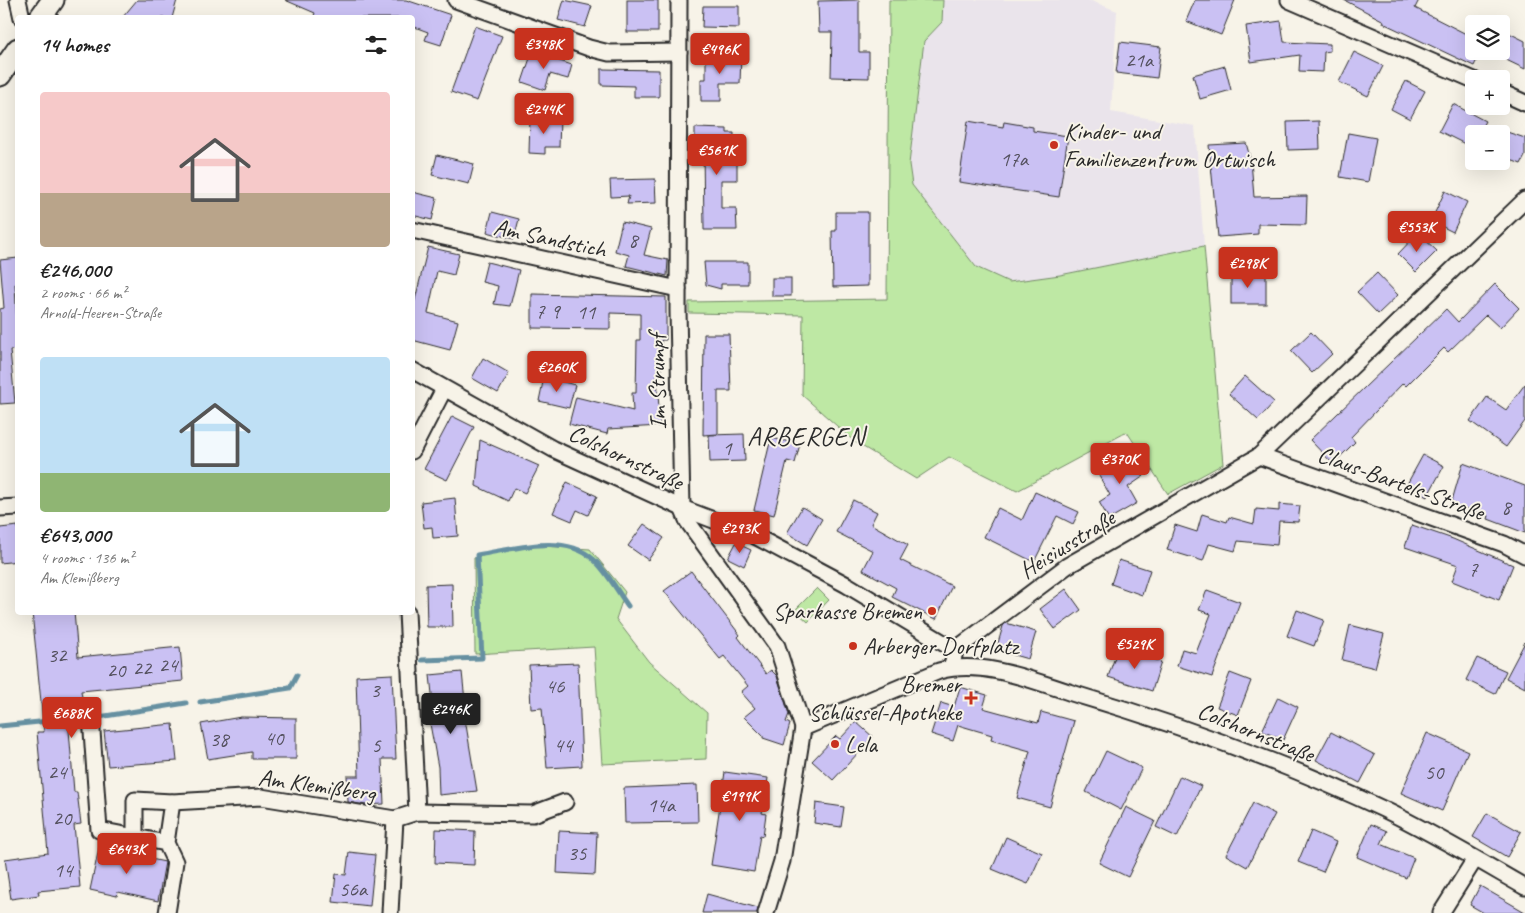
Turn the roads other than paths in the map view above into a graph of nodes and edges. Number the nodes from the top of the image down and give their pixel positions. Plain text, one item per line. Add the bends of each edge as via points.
1 (18, 0) edge
2 (456, 0) edge
3 (679, 0) edge
4 (1289, 0) edge
5 (39, 11) edge
6 (679, 52) junction
7 (15, 53) edge
8 (0, 75) edge
9 (1465, 76) edge
10 (1510, 96) edge
11 (1525, 103) edge
12 (1525, 200) edge
13 (415, 231) edge
14 (678, 289) junction
15 (415, 372) edge
16 (444, 389) junction
17 (415, 445) edge
18 (1260, 456) junction
19 (15, 507) edge
20 (0, 508) edge
21 (682, 508) junction
22 (1525, 555) edge
23 (407, 615) edge
24 (955, 650) junction
25 (952, 668) junction
26 (91, 717) dead end
27 (803, 728) junction
28 (172, 802) junction
29 (564, 802) dead end
30 (417, 812) junction
31 (395, 819) junction
32 (136, 837) junction
33 (166, 843) junction
34 (1476, 859) junction
35 (1525, 887) edge
36 (166, 913) edge
37 (390, 913) edge
38 (766, 913) edge
39 (1441, 913) edge

1 - 5 street
2 - 6 street via 609,53
3 - 6 street, Im Strumpf
4 - 9 street
6 - 14 street, Im Strumpf
7 - 8 street
10 - 11 street
12 - 18 street, Heisiusstraße
13 - 14 street, Am Sandstich
14 - 21 street, Im Strumpf
15 - 16 street, Colshornstraße
16 - 17 street
16 - 21 street, Colshornstraße via 553,449
18 - 22 street, Claus-Bartels-Straße via 1504,544
18 - 24 street, Heisiusstraße via 1067,566
19 - 20 street
21 - 24 street, Colshornstraße via 755,536
21 - 27 street, Im Strumpf via 688,522 777,646
23 - 30 street
24 - 25 street
25 - 27 street
25 - 34 street, Colshornstraße via 999,671 1206,735 1383,809
26 - 32 street via 99,830
27 - 38 street via 782,862
28 - 31 street, Am Klemißberg via 260,797
28 - 32 street, Am Klemißberg via 135,800
28 - 33 street
29 - 30 street, Am Klemißberg via 533,814
30 - 31 street, Am Klemißberg
31 - 37 street, Am Klemißberg
32 - 33 street
33 - 36 street via 175,862
34 - 35 street, Colshornstraße
34 - 39 street

